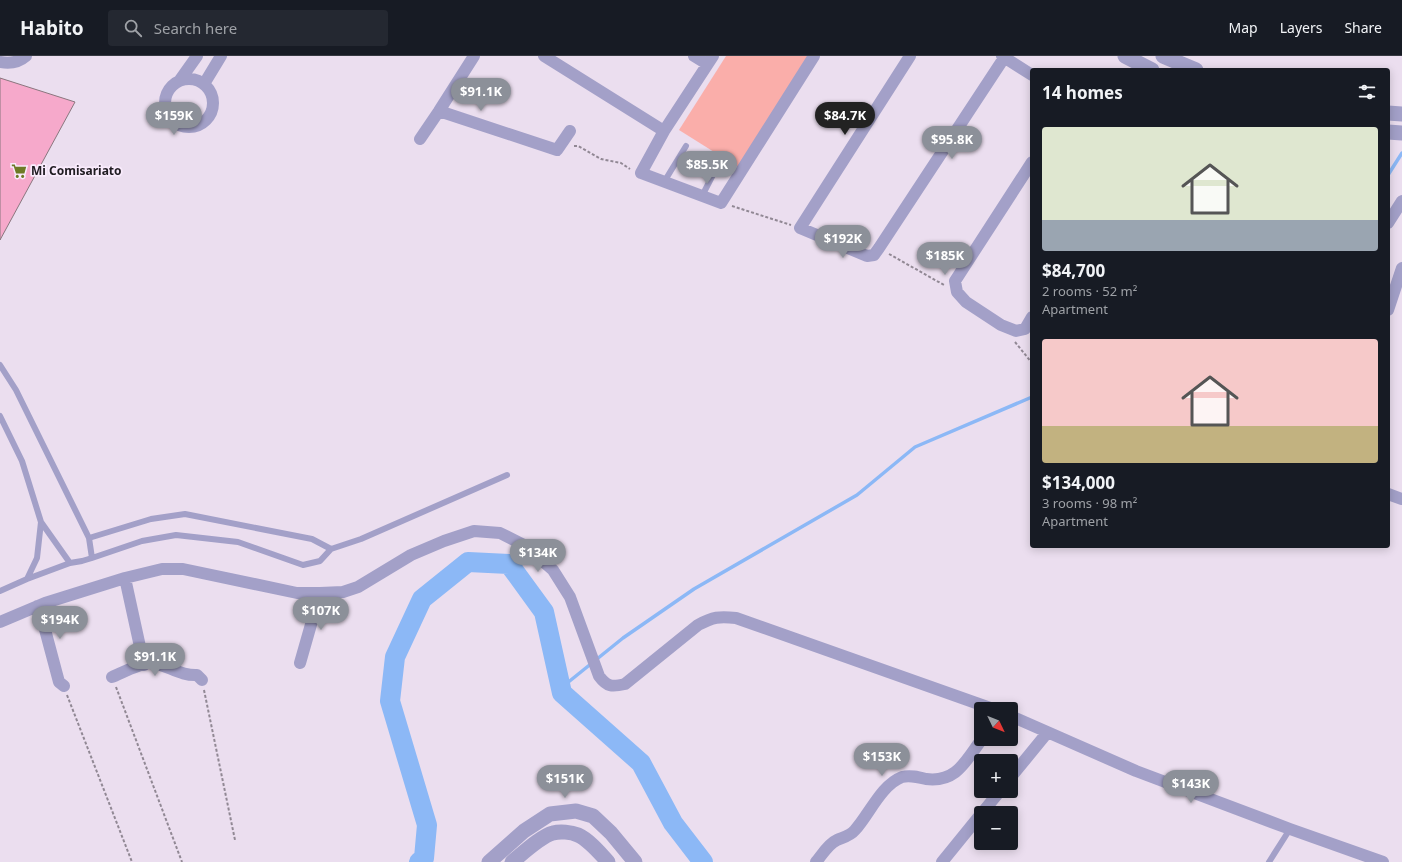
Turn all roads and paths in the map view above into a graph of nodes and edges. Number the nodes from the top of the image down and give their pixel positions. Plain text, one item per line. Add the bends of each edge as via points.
1 (26, 56) edge
2 (197, 56) edge
3 (221, 56) edge
4 (474, 56) edge
5 (544, 56) edge
6 (694, 56) edge
7 (814, 56) edge
8 (910, 56) edge
9 (1125, 56) edge
10 (1163, 56) edge
11 (1003, 57) edge
12 (710, 60) edge
13 (0, 62) edge
14 (14, 63) junction
15 (0, 68) edge
16 (1148, 68) edge
17 (1191, 68) edge
18 (1030, 74) edge
19 (180, 80) junction
20 (204, 84) junction
21 (439, 111) junction
22 (1390, 113) edge
23 (1402, 114) edge
24 (570, 131) dead end
25 (664, 131) junction
26 (1390, 132) edge
27 (1402, 134) edge
28 (420, 139) dead end
29 (686, 146) dead end
30 (557, 150) junction
31 (718, 165) dead end
32 (1030, 165) edge
33 (641, 173) junction
34 (664, 182) junction
35 (702, 196) junction
36 (1402, 201) edge
37 (722, 203) junction
38 (1390, 220) edge
39 (800, 228) junction
40 (879, 248) junction
41 (1402, 268) edge
42 (957, 292) junction
43 (1390, 304) edge
44 (1030, 320) edge
45 (1001, 325) junction
46 (1030, 360) edge
47 (0, 365) edge
48 (0, 416) edge
49 (507, 475) dead end
50 (1390, 495) edge
51 (1402, 498) edge
52 (41, 522) junction
53 (89, 538) junction
54 (331, 548) junction
55 (92, 558) junction
56 (70, 563) junction
57 (125, 578) junction
58 (27, 579) junction
59 (0, 591) edge
60 (320, 593) junction
61 (37, 606) junction
62 (0, 622) edge
63 (300, 663) dead end
64 (144, 664) junction
65 (112, 677) joint
66 (202, 680) joint
67 (64, 686) joint
68 (974, 702) edge
69 (1018, 719) edge
70 (1047, 733) junction
71 (977, 746) edge
72 (1018, 768) edge
73 (994, 798) edge
74 (987, 806) edge
75 (974, 822) edge
76 (1290, 829) junction
77 (235, 840) dead end
78 (132, 862) edge
79 (182, 862) edge
80 (489, 862) edge
81 (512, 862) edge
82 (608, 862) edge
83 (635, 862) edge
84 (816, 862) edge
85 (942, 862) edge
86 (1269, 862) edge
87 (1383, 862) edge

1 - 14 street
2 - 19 street
3 - 20 street
4 - 21 street
5 - 25 street
6 - 12 street
7 - 37 street
8 - 39 street
9 - 16 street
10 - 17 street
11 - 18 street
11 - 40 street
12 - 25 street
13 - 14 street
14 - 15 street
19 - 20 street via 192,79
19 - 20 street via 166,93 164,106 173,122 185,127 203,122 211,112 211,94
21 - 28 street
21 - 30 street
22 - 23 street
24 - 30 street
25 - 33 street
26 - 27 street
29 - 34 lane
30 - 33 path via 578,146 601,159 621,163
31 - 35 lane
32 - 42 street via 955,282
33 - 34 street
34 - 35 street
35 - 37 street
36 - 38 street
37 - 39 path
39 - 40 street via 867,256 874,254
40 - 42 path
41 - 43 street
42 - 45 street via 966,302
44 - 45 street via 1025,329 1016,331
45 - 46 path
47 - 53 lane via 16,390
48 - 52 lane via 22,461
49 - 54 lane via 361,539
50 - 51 street
52 - 56 lane
52 - 58 lane via 37,558
53 - 54 lane via 151,520 185,514 312,539
53 - 55 lane
54 - 55 lane via 320,561 303,565 238,542 176,535 142,541
55 - 56 lane
56 - 58 lane
57 - 60 street via 162,569 183,569 297,592
57 - 61 street
57 - 64 street
58 - 59 lane
60 - 63 street
60 - 68 street via 343,592 358,587 410,555 444,541 474,531 500,533 524,545 552,570 570,597 599,676 605,684 614,687 625,684 698,625 721,616 736,618
61 - 62 street
61 - 67 street via 59,682
64 - 65 street
64 - 66 street via 153,663 189,676 197,676
65 - 79 path
66 - 77 path
67 - 78 path
69 - 70 street
70 - 72 street
70 - 76 street via 1129,768
71 - 84 street via 955,773 943,778 902,777 892,784 882,793 855,830 848,836 836,840
73 - 74 street
75 - 85 street
76 - 86 lane
76 - 87 street
80 - 83 street via 524,831 550,814 576,811 593,816
81 - 82 street via 532,845 553,833 579,835

